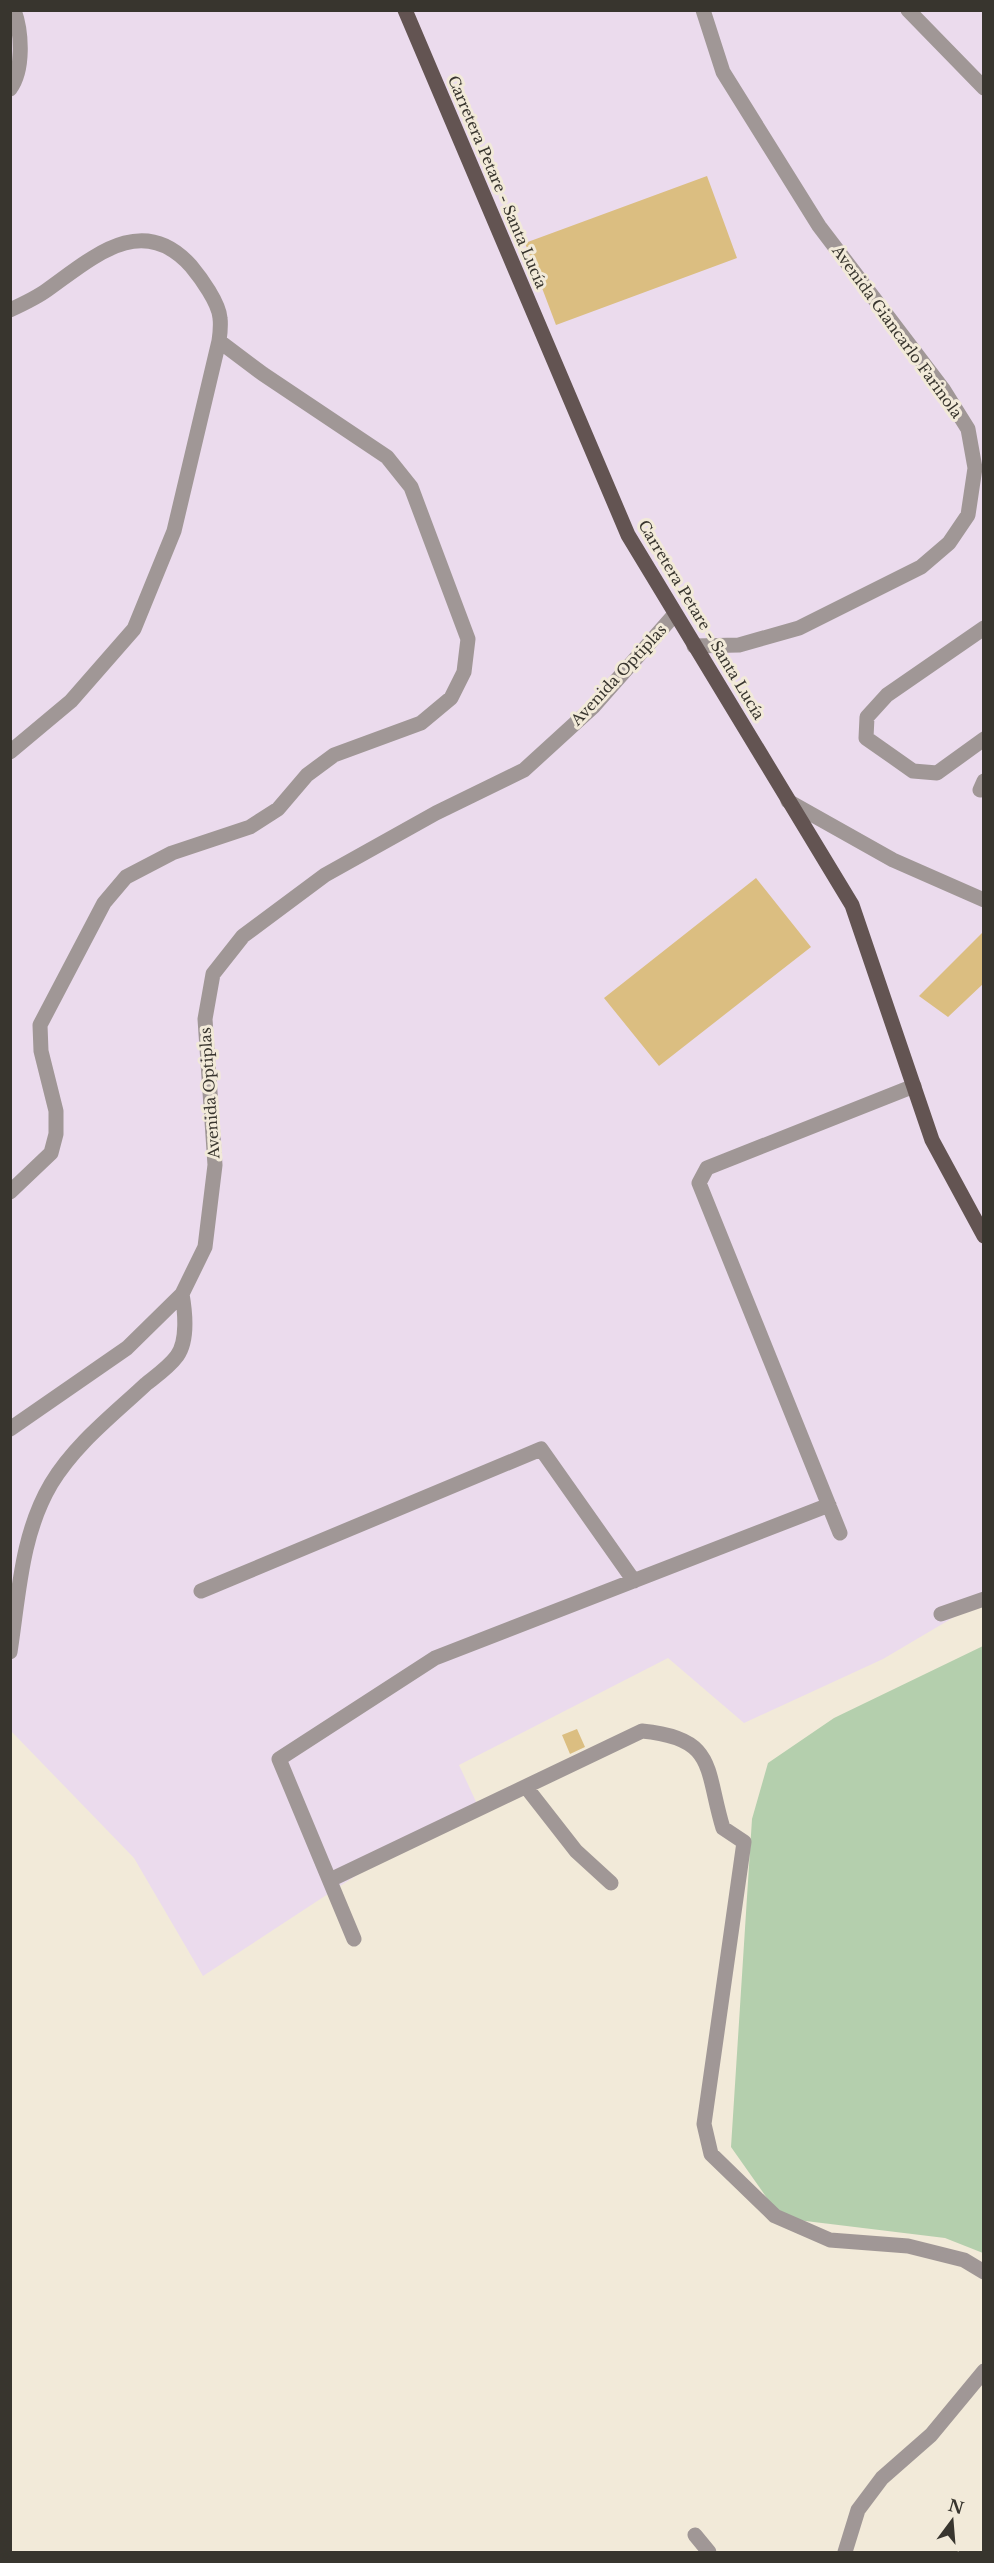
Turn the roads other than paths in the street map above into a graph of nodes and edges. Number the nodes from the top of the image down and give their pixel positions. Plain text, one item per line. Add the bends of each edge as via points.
1 (14, 10) edge
2 (405, 10) edge
3 (703, 10) edge
4 (908, 10) edge
5 (984, 88) edge
6 (10, 89) edge
7 (10, 310) edge
8 (219, 341) junction
9 (675, 614) junction
10 (984, 628) edge
11 (694, 646) junction
12 (984, 739) edge
13 (10, 752) edge
14 (788, 801) junction
15 (984, 900) edge
16 (914, 1086) junction
17 (10, 1192) edge
18 (984, 1236) edge
19 (182, 1294) junction
20 (10, 1429) edge
21 (829, 1505) junction
22 (840, 1533) dead end
23 (634, 1581) junction
24 (201, 1590) dead end
25 (984, 1599) edge
26 (941, 1614) dead end
27 (10, 1652) edge
28 (526, 1787) junction
29 (330, 1880) junction
30 (611, 1883) dead end
31 (354, 1939) dead end
32 (984, 2272) edge
33 (984, 2371) edge
34 (695, 2535) dead end
35 (709, 2553) edge
36 (845, 2553) edge

1 - 6 street via 19,58 15,83
2 - 9 main road, Carretera Petare - Santa Lucía via 628,536
3 - 11 street, Avenida Giancarlo Farinola via 723,72 819,226 943,388 968,429 975,468 968,515 949,543 921,567 799,628 739,645
4 - 5 street
7 - 8 street via 45,291 91,257 127,242 157,242 178,252 203,279 220,315
8 - 13 street via 174,531 134,629 72,701
8 - 17 street via 387,458 411,487 468,639 464,672 451,698 421,723 334,755 308,775 278,809 250,827 172,853 126,877 104,903 40,1025 41,1052 56,1111 56,1134 51,1153
9 - 11 main road, Carretera Petare - Santa Lucía
9 - 19 street, Avenida Optiplas via 593,707 524,770 436,813 326,875 243,936 213,974 205,1019 215,1165 205,1247
10 - 12 street via 887,695 867,717 866,738 914,771 937,773
11 - 14 main road, Carretera Petare - Santa Lucía
14 - 15 street via 893,860
14 - 16 main road, Carretera Petare - Santa Lucía via 852,905
16 - 18 main road, Carretera Petare - Santa Lucía via 932,1140
16 - 21 street via 707,1168 699,1183
19 - 20 street, Avenida Optiplas via 127,1348
19 - 27 street via 184,1334 178,1355 82,1443 52,1482 37,1513 25,1549
21 - 22 street
21 - 23 street
23 - 24 street via 542,1449
23 - 29 street via 435,1658 279,1759
25 - 26 street
28 - 29 street
28 - 30 street via 576,1851
28 - 32 street via 642,1731 664,1733 691,1744 707,1761 723,1828 744,1842 704,2124 711,2154 775,2216 830,2240 908,2246 964,2260
29 - 31 street
33 - 36 street via 931,2435 882,2478 858,2510
34 - 35 street

